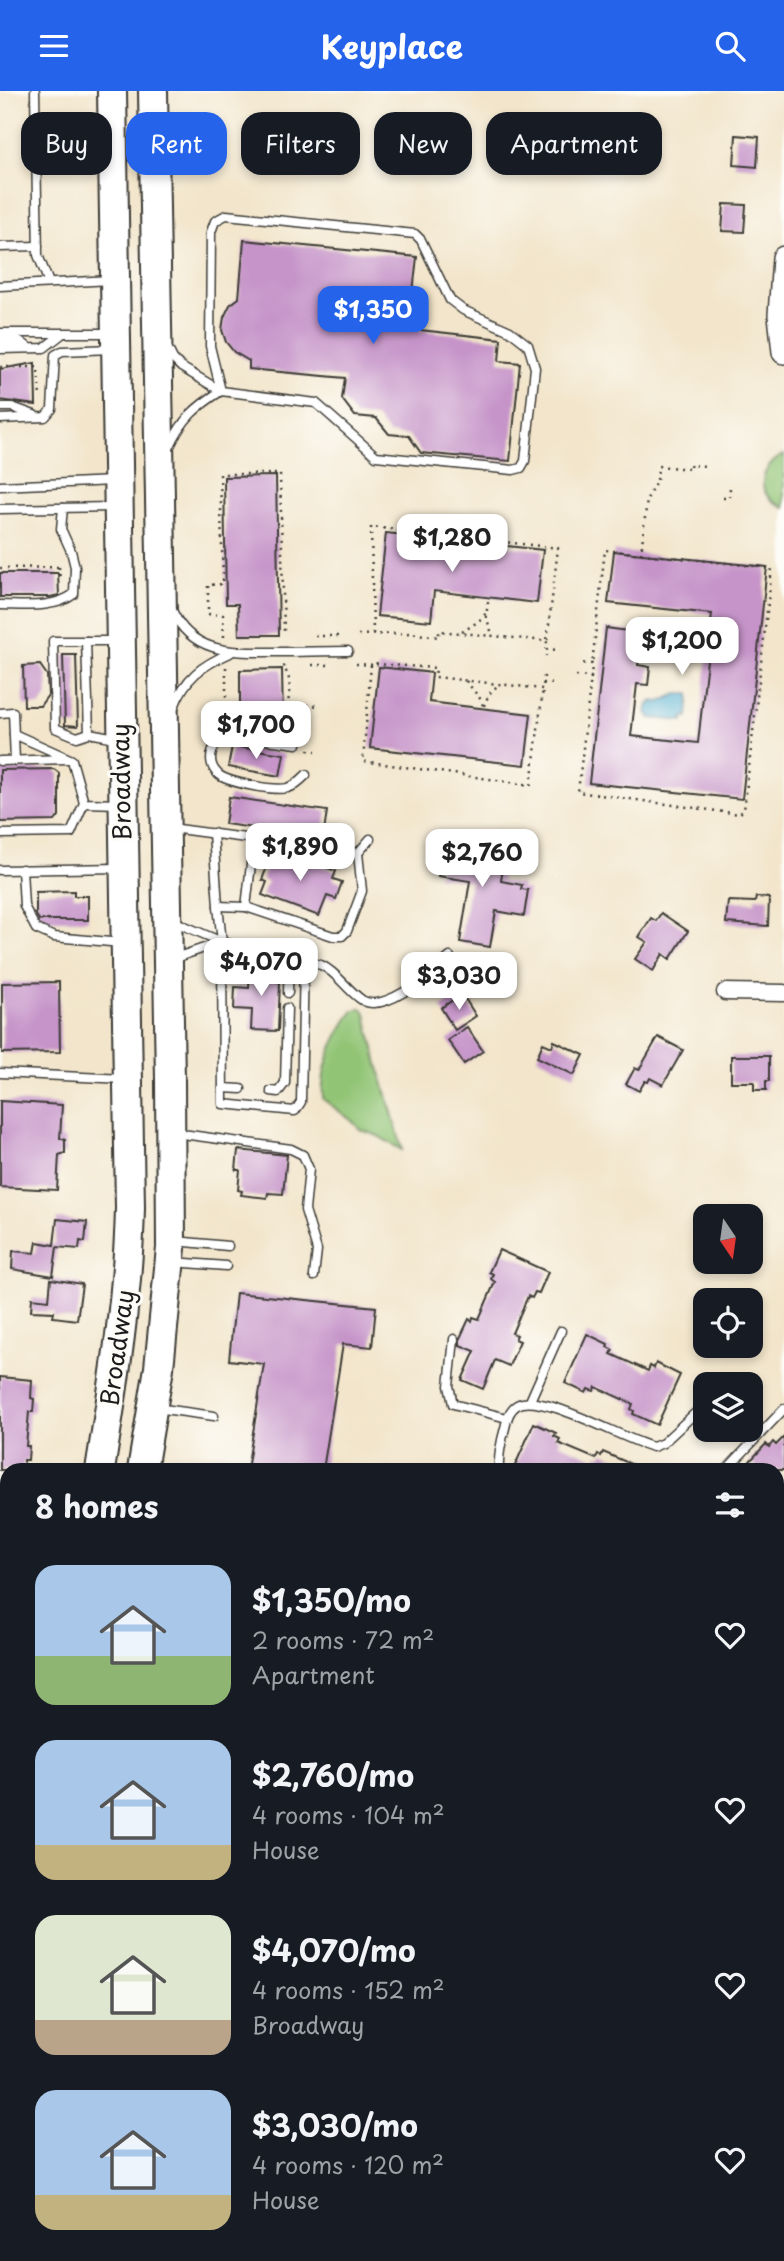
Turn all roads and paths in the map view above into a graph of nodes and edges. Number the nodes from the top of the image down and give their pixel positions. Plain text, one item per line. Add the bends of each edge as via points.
1 (35, 91) edge
2 (112, 91) edge
3 (153, 91) edge
4 (38, 246) junction
5 (0, 247) edge
6 (784, 258) edge
7 (114, 280) junction
8 (49, 283) junction
9 (0, 286) edge
10 (156, 324) junction
11 (0, 333) edge
12 (62, 334) junction
13 (0, 341) edge
14 (115, 341) junction
15 (29, 348) junction
16 (0, 349) edge
17 (784, 352) edge
18 (0, 367) edge
19 (222, 391) junction
20 (40, 398) dead end
21 (0, 407) edge
22 (39, 417) junction
23 (0, 419) edge
24 (707, 466) dead end
25 (159, 468) junction
26 (0, 486) edge
27 (730, 488) dead end
28 (117, 494) junction
29 (723, 498) dead end
30 (63, 508) junction
31 (0, 509) edge
32 (641, 554) junction
33 (59, 567) junction
34 (70, 567) dead end
35 (0, 568) edge
36 (160, 574) junction
37 (60, 581) dead end
38 (488, 602) dead end
39 (0, 605) edge
40 (487, 612) junction
41 (284, 632) dead end
42 (458, 633) junction
43 (359, 635) dead end
44 (315, 636) dead end
45 (339, 636) dead end
46 (376, 636) junction
47 (493, 636) junction
48 (86, 641) junction
49 (120, 641) junction
50 (224, 641) dead end
51 (547, 641) junction
52 (546, 649) junction
53 (561, 650) dead end
54 (348, 651) dead end
55 (231, 652) junction
56 (546, 656) dead end
57 (579, 663) dead end
58 (278, 664) dead end
59 (335, 664) dead end
60 (356, 664) dead end
61 (593, 664) junction
62 (312, 665) dead end
63 (371, 665) junction
64 (235, 666) dead end
65 (544, 675) dead end
66 (576, 676) dead end
67 (591, 677) junction
68 (465, 680) junction
69 (543, 683) junction
70 (499, 684) junction
71 (556, 684) dead end
72 (543, 689) junction
73 (307, 705) dead end
74 (320, 706) dead end
75 (0, 713) edge
76 (226, 729) dead end
77 (89, 733) junction
78 (14, 734) junction
79 (285, 736) dead end
80 (122, 739) junction
81 (163, 743) junction
82 (301, 747) joint
83 (316, 751) dead end
84 (70, 759) junction
85 (0, 761) edge
86 (15, 761) junction
87 (306, 775) dead end
88 (84, 803) junction
89 (123, 804) junction
90 (165, 827) junction
91 (214, 833) junction
92 (0, 834) edge
93 (254, 839) junction
94 (370, 839) dead end
95 (358, 853) junction
96 (124, 867) junction
97 (22, 869) junction
98 (0, 870) edge
99 (218, 906) junction
100 (246, 907) junction
101 (167, 918) junction
102 (222, 942) junction
103 (125, 944) junction
104 (289, 957) junction
105 (450, 957) dead end
106 (304, 961) junction
107 (167, 962) junction
108 (725, 992) dead end
109 (288, 993) dead end
110 (784, 993) edge
111 (287, 1008) dead end
112 (0, 1073) edge
113 (127, 1079) junction
114 (223, 1088) junction
115 (241, 1089) dead end
116 (271, 1091) dead end
117 (170, 1132) junction
118 (228, 1246) dead end
119 (170, 1251) junction
120 (226, 1266) dead end
121 (314, 1276) dead end
122 (561, 1331) dead end
123 (454, 1339) dead end
124 (530, 1402) junction
125 (153, 1407) junction
126 (784, 1409) edge
127 (693, 1415) edge
128 (214, 1416) dead end
129 (507, 1418) junction
130 (100, 1461) edge
131 (143, 1463) edge
132 (499, 1463) edge
133 (733, 1463) edge

1 - 4 lane
2 - 7 highway, Broadway
3 - 10 highway, Broadway
4 - 5 lane
4 - 8 lane
6 - 17 street via 779,315
7 - 8 lane
7 - 14 highway, Broadway
8 - 9 lane
10 - 19 lane via 173,359
10 - 25 highway, Broadway
11 - 12 lane
12 - 14 lane
12 - 15 lane via 44,348
13 - 15 lane via 20,341
14 - 22 lane via 55,355 52,410
14 - 28 highway, Broadway
15 - 16 lane
18 - 20 path via 38,367
19 - 19 lane via 316,403 376,456 515,470 525,461 535,368 528,345 520,337 450,300 415,235 226,215 215,221 211,232 210,346
19 - 25 lane via 180,425
21 - 22 lane
22 - 23 lane
24 - 32 path via 658,466 647,499
25 - 36 highway, Broadway
26 - 28 lane
27 - 29 path via 729,498
28 - 30 lane
28 - 49 highway, Broadway
30 - 31 lane
30 - 39 lane via 61,529 75,567 74,594 51,604
32 - 61 path via 605,550
32 - 67 path via 772,568 744,810 739,814 578,792
33 - 34 path
33 - 35 path
33 - 37 path
36 - 55 lane via 183,628 201,643
36 - 81 highway, Broadway
38 - 40 path
40 - 42 path
40 - 47 path
41 - 50 path via 280,474 220,474 223,584 208,585 208,614 223,615
42 - 46 path
42 - 47 path
43 - 46 path
44 - 45 path
46 - 51 path via 372,527 558,548
47 - 51 path
48 - 49 lane
48 - 77 lane
48 - 77 lane via 53,641 55,728 77,737
49 - 80 highway, Broadway
51 - 52 path
52 - 53 path
52 - 56 path
54 - 55 lane
55 - 81 lane via 188,679
57 - 61 path
58 - 79 path via 288,673 290,684
59 - 62 path
60 - 63 path
61 - 67 path
63 - 68 path via 436,668 435,677
63 - 72 path via 363,761 531,785
64 - 76 path via 225,667
65 - 69 path
66 - 67 path
68 - 70 path
68 - 70 path via 482,701 482,708
69 - 71 path
69 - 72 path
70 - 72 path
73 - 74 path
75 - 78 lane via 13,712
77 - 80 lane
78 - 84 lane
78 - 86 lane
80 - 89 highway, Broadway
81 - 90 highway, Broadway
82 - 83 path
82 - 87 lane via 226,736 215,744 211,762 225,780 275,788 288,787
84 - 86 lane
84 - 88 lane
85 - 86 lane
88 - 89 lane
88 - 92 lane via 71,832
89 - 96 highway, Broadway
90 - 91 lane
90 - 101 highway, Broadway
91 - 93 lane
91 - 99 lane
93 - 95 lane
93 - 100 lane
94 - 95 lane
95 - 100 lane via 362,891 342,936
96 - 97 lane
96 - 103 highway, Broadway
97 - 98 lane
97 - 103 lane via 24,906 36,929 54,937
99 - 100 lane
99 - 102 lane
101 - 102 lane
101 - 107 highway, Broadway
102 - 104 lane
102 - 107 lane
102 - 114 lane
103 - 113 highway, Broadway
104 - 106 lane
104 - 109 lane
105 - 106 lane via 393,998 375,1003 359,998 330,969
106 - 114 lane via 301,1102 295,1111 223,1104
107 - 117 highway, Broadway
108 - 110 street
111 - 116 lane via 285,1083 278,1092
112 - 113 lane
113 - 130 highway, Broadway via 129,1253 120,1348
114 - 115 lane
117 - 119 highway, Broadway
117 - 121 lane via 290,1149 303,1155 309,1169 305,1210 317,1250
118 - 119 lane
119 - 120 lane
119 - 125 highway, Broadway
122 - 124 lane
123 - 129 lane via 449,1386 453,1404
124 - 127 lane via 543,1403 653,1447
124 - 129 lane via 517,1405
125 - 128 lane
125 - 131 highway, Broadway
126 - 133 lane
129 - 132 lane

